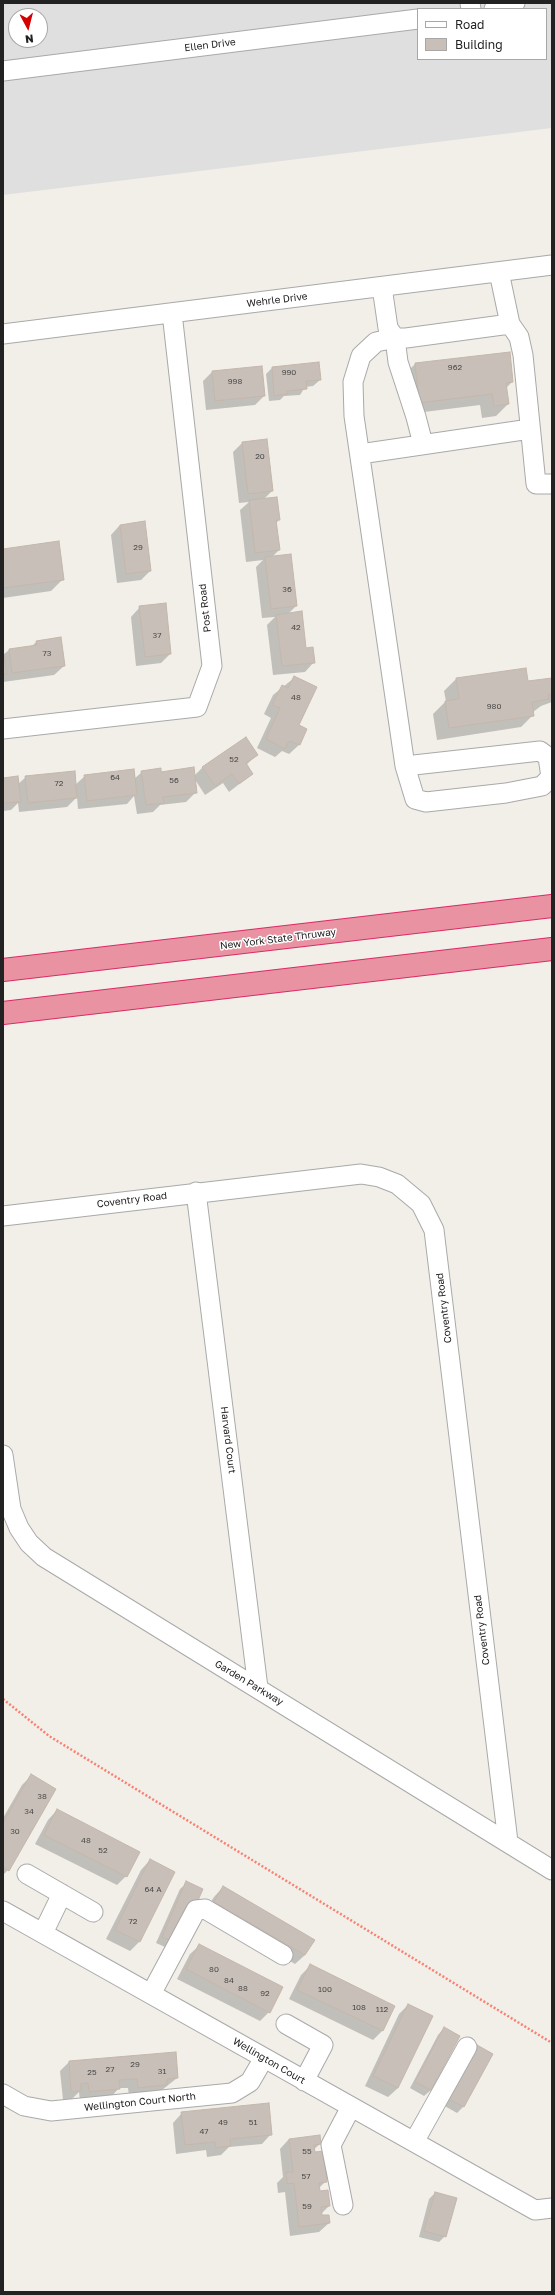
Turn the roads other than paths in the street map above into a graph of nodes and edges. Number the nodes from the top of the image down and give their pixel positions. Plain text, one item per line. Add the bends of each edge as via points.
1 (515, 3) edge
2 (498, 8) edge
3 (417, 19) edge
4 (3, 71) edge
5 (552, 266) edge
6 (499, 272) junction
7 (382, 287) junction
8 (172, 313) junction
9 (510, 324) junction
10 (3, 334) edge
11 (394, 338) junction
12 (530, 429) junction
13 (423, 444) junction
14 (360, 454) junction
15 (552, 484) edge
16 (3, 729) edge
17 (404, 766) junction
18 (552, 906) edge
19 (552, 949) edge
20 (3, 970) edge
21 (3, 1013) edge
22 (196, 1192) junction
23 (3, 1216) edge
24 (3, 1455) edge
25 (258, 1688) junction
26 (508, 1842) junction
27 (552, 1870) edge
28 (27, 1874) dead end
29 (62, 1894) junction
30 (3, 1911) edge
31 (93, 1912) dead end
32 (43, 1933) junction
33 (283, 1955) dead end
34 (151, 1994) junction
35 (286, 2024) dead end
36 (467, 2046) dead end
37 (264, 2058) junction
38 (304, 2080) junction
39 (3, 2094) edge
40 (351, 2107) junction
41 (414, 2142) junction
42 (343, 2205) dead end
43 (544, 2209) edge

1 - 2 street
3 - 4 street, Ellen Drive
5 - 6 street, Wehrle Drive
6 - 7 street, Wehrle Drive
6 - 9 street
7 - 8 street, Wehrle Drive
7 - 11 street via 388,328
8 - 10 street, Wehrle Drive
8 - 16 street, Post Road via 212,666 197,706
9 - 11 street
9 - 12 street via 519,337 523,355
11 - 13 street via 398,362
11 - 14 street via 376,342 361,356 353,382 354,416
12 - 13 street
12 - 15 street via 536,484
13 - 14 street
14 - 17 street
17 - 17 street via 415,799 426,802 506,793 542,786 551,777 548,757 540,751
18 - 20 highway, New York State Thruway
19 - 21 highway
22 - 23 street, Coventry Road
22 - 25 street, Harvard Court
22 - 26 street, Coventry Road via 361,1174 397,1184 421,1204 430,1218 434,1230
24 - 25 street, Garden Parkway via 11,1509 29,1543 44,1557
25 - 26 street, Garden Parkway
26 - 27 street, Garden Parkway
28 - 29 street
29 - 31 street
29 - 32 street
30 - 32 street, Wellington Court
32 - 34 street, Wellington Court
33 - 34 street via 206,1909 196,1910
34 - 37 street, Wellington Court
35 - 38 street via 323,2045
36 - 41 street
37 - 38 street, Wellington Court
37 - 39 street, Wellington Court North via 250,2082 232,2093 51,2111 24,2106
38 - 40 street, Wellington Court
40 - 41 street, Wellington Court
40 - 42 street via 331,2145
41 - 43 street, Wellington Court

